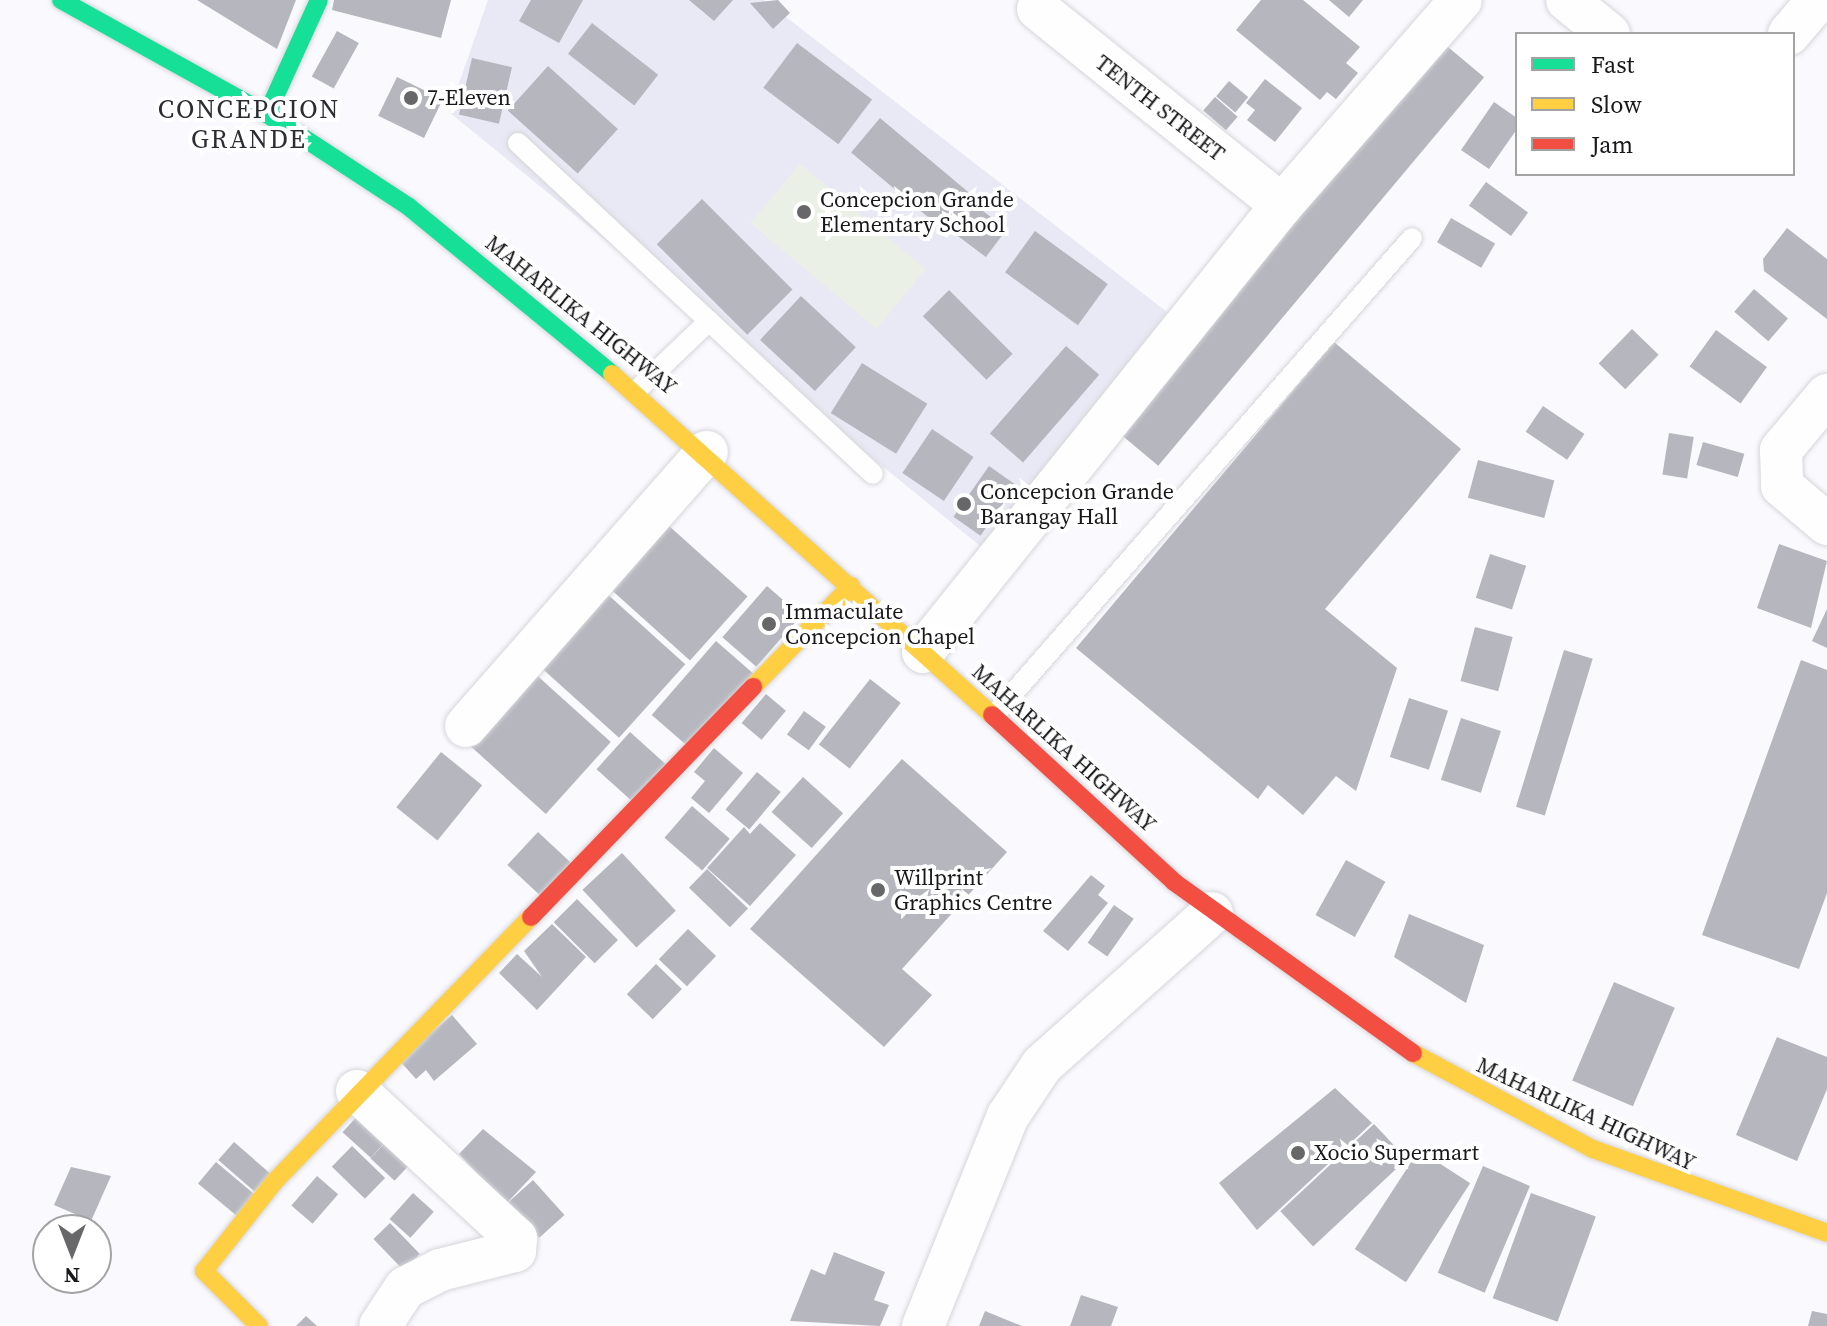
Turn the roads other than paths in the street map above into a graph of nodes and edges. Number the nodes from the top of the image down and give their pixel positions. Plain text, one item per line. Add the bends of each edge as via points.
1 (61, 0) edge
2 (319, 0) edge
3 (1461, 0) edge
4 (1567, 0) edge
5 (1818, 0) edge
6 (1054, 11) edge
7 (1607, 32) edge
8 (1791, 32) edge
9 (267, 114) junction
10 (518, 143) dead end
11 (1282, 205) junction
12 (1412, 238) dead end
13 (709, 321) junction
14 (637, 390) junction
15 (1827, 395) edge
16 (707, 452) junction
17 (873, 474) dead end
18 (1827, 524) edge
19 (851, 586) junction
20 (923, 652) junction
21 (994, 715) junction
22 (466, 726) dead end
23 (1212, 913) junction
24 (357, 1091) junction
25 (1827, 1233) edge
26 (259, 1326) edge
27 (380, 1326) edge
28 (923, 1326) edge

1 - 9 main road, MAHARLIKA HIGHWAY
2 - 9 main road
3 - 11 street
4 - 7 street
5 - 8 street
6 - 11 street, TENTH STREET
9 - 14 main road, MAHARLIKA HIGHWAY via 409,207
10 - 13 lane
11 - 20 street
12 - 21 lane
13 - 14 lane
13 - 17 lane
14 - 16 main road, MAHARLIKA HIGHWAY
15 - 18 street via 1781,450 1782,486
16 - 19 main road, MAHARLIKA HIGHWAY
16 - 22 street
19 - 20 main road, MAHARLIKA HIGHWAY
19 - 24 main road via 627,825
20 - 21 main road, MAHARLIKA HIGHWAY
21 - 23 main road, MAHARLIKA HIGHWAY
23 - 25 main road, MAHARLIKA HIGHWAY via 1471,1089 1694,1190
23 - 28 street via 1042,1065 1008,1116
24 - 26 main road via 204,1271
24 - 27 street via 516,1238 515,1251 440,1270 405,1288

